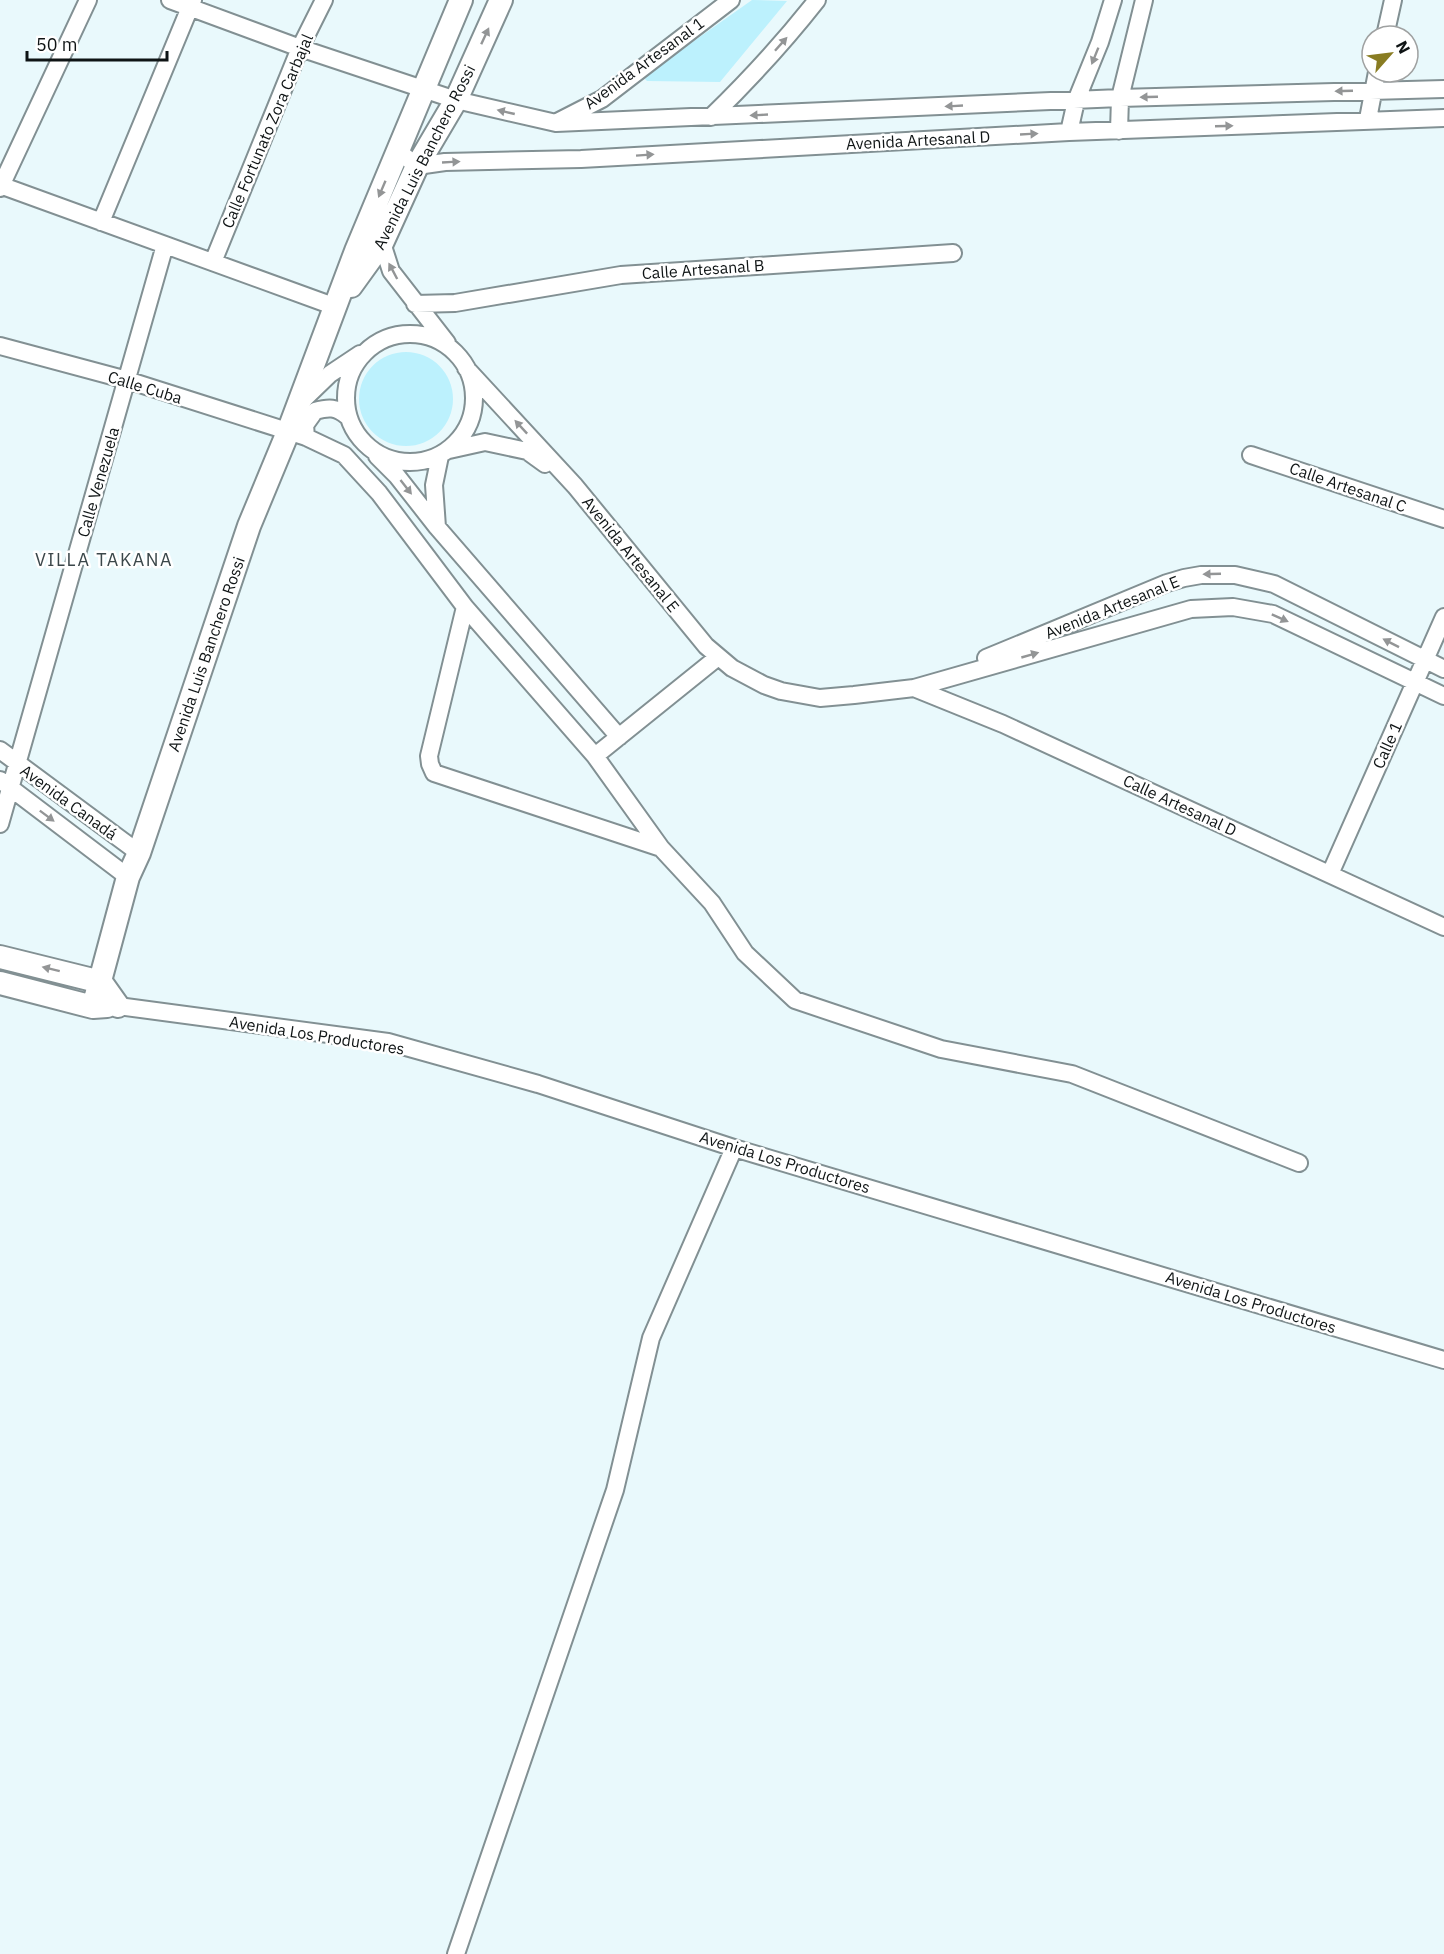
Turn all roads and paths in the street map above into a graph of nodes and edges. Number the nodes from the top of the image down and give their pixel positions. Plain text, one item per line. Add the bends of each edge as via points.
1 (88, 0) edge
2 (170, 0) edge
3 (324, 0) edge
4 (462, 0) edge
5 (501, 0) edge
6 (731, 0) edge
7 (817, 0) edge
8 (1113, 0) edge
9 (1144, 0) edge
10 (1393, 0) edge
11 (192, 4) edge
12 (1388, 24) edge
13 (300, 48) junction
14 (1375, 84) edge
15 (1444, 88) edge
16 (424, 89) junction
17 (1374, 90) junction
18 (1120, 98) junction
19 (456, 100) junction
20 (1076, 101) junction
21 (711, 117) junction
22 (1444, 118) edge
23 (1368, 119) junction
24 (556, 123) junction
25 (1119, 131) junction
26 (1070, 132) junction
27 (398, 151) junction
28 (417, 166) junction
29 (0, 186) edge
30 (101, 222) junction
31 (373, 237) junction
32 (165, 245) junction
33 (953, 253) dead end
34 (213, 262) junction
35 (455, 303) junction
36 (415, 304) junction
37 (336, 307) junction
38 (434, 327) junction
39 (326, 331) junction
40 (0, 346) edge
41 (368, 349) junction
42 (453, 351) junction
43 (466, 368) junction
44 (330, 374) junction
45 (127, 380) junction
46 (307, 408) junction
47 (347, 412) junction
48 (297, 434) junction
49 (371, 450) junction
50 (444, 453) junction
51 (1251, 455) dead end
52 (575, 486) junction
53 (1444, 519) edge
54 (437, 527) junction
55 (465, 607) junction
56 (1444, 617) edge
57 (718, 657) junction
58 (1425, 660) junction
59 (1444, 669) edge
60 (1415, 683) junction
61 (914, 688) junction
62 (1444, 696) edge
63 (619, 737) junction
64 (0, 750) edge
65 (595, 756) junction
66 (17, 764) junction
67 (5, 784) edge
68 (0, 824) edge
69 (661, 848) junction
70 (139, 853) junction
71 (1330, 874) junction
72 (128, 877) junction
73 (1444, 927) edge
74 (0, 957) edge
75 (101, 982) junction
76 (0, 983) edge
77 (118, 1006) junction
78 (93, 1007) junction
79 (734, 1148) junction
80 (1299, 1162) dead end
81 (1444, 1360) edge
82 (456, 1954) edge

1 - 29 street
2 - 11 street, Avenida Artesanal D
3 - 13 street, Calle Fortunato Zora Carbajal
4 - 16 street, Avenida Luis Banchero Rossi
19 -> 5 street, Avenida Luis Banchero Rossi
6 - 24 street, Avenida Artesanal 1 via 602,99
21 -> 7 street via 778,48
8 -> 20 street
9 - 18 street
10 - 12 street
11 - 13 street, Avenida Artesanal D
11 - 30 street
13 - 16 street, Avenida Artesanal D
13 - 34 street, Calle Fortunato Zora Carbajal
14 - 17 street
15 - 17 street, Avenida Artesanal D
16 - 19 street, Avenida Artesanal D
16 - 27 street, Avenida Luis Banchero Rossi
17 -> 18 street, Avenida Artesanal D
17 - 23 street
18 - 20 street, Avenida Artesanal D
18 - 25 street
24 -> 19 street, Avenida Artesanal D
19 - 28 street, Avenida Luis Banchero Rossi
20 -> 21 street, Avenida Artesanal D
20 - 26 street
21 - 24 street, Avenida Artesanal D
22 - 23 street, Avenida Artesanal D
25 -> 23 street, Avenida Artesanal D
25 - 26 street, Avenida Artesanal D
28 -> 26 street, Avenida Artesanal D
27 - 28 street
27 -> 31 street, Avenida Luis Banchero Rossi
28 - 31 street, Avenida Luis Banchero Rossi
29 - 30 street
30 - 32 street
36 -> 31 street
31 - 37 street, Avenida Luis Banchero Rossi
32 - 34 street
32 - 45 street, Calle Venezuela
33 - 35 street, Calle Artesanal B via 621,275
34 - 37 street
35 - 36 street, Calle Artesanal B
35 - 38 street
36 - 38 street
37 - 39 street, Avenida Luis Banchero Rossi
38 - 42 street
39 - 44 street
39 - 46 street, Avenida Luis Banchero Rossi
40 - 45 street, Calle Cuba
41 - 42 street via 402,334 438,340
41 - 44 street
41 - 47 street via 349,375 345,391
42 - 43 street
43 - 50 street via 474,403 470,421 462,437
52 -> 43 street
44 - 46 street
44 - 47 street
45 - 48 street, Calle Cuba
45 - 66 street, Calle Venezuela
46 - 47 street via 330,407
46 - 48 street, Avenida Luis Banchero Rossi
47 - 49 street via 356,435
48 - 55 street, Calle Cuba via 344,455 380,493
48 - 70 street, Avenida Luis Banchero Rossi via 249,526
49 - 50 street via 405,463 423,462
49 -> 54 street
50 - 52 street via 485,442 527,451
50 - 54 street via 434,485
51 - 53 street, Calle Artesanal C
52 - 57 street, Avenida Artesanal E
54 - 63 street
55 - 65 street, Calle Cuba
55 - 69 street via 429,756 434,773
56 - 58 street, Calle 1
57 - 61 street, Avenida Artesanal E via 764,685 801,696 820,698
57 - 63 street
58 - 59 street, Avenida Artesanal E
58 - 60 street, Calle 1
58 -> 61 street, Avenida Artesanal E via 1274,584 1235,575 1201,575 1167,583
61 -> 60 street, Avenida Artesanal E via 1170,615 1212,607 1273,614
60 - 62 street, Avenida Artesanal E
60 - 71 street, Calle 1
61 - 71 street, Calle Artesanal D via 1003,724
63 - 65 street
64 - 66 street, Avenida Canadá
65 - 69 street, Calle Cuba
66 - 67 street, Calle Venezuela
66 - 70 street, Avenida Canadá
67 - 68 street, Calle Venezuela
67 -> 72 street, Avenida Canadá
69 - 80 street, Calle Cuba via 712,903 746,953 795,1000 941,1048 1072,1074
70 - 72 street, Avenida Luis Banchero Rossi
71 - 73 street, Calle Artesanal D
72 - 75 street, Avenida Luis Banchero Rossi
75 -> 74 street
75 - 77 street
75 - 78 street, Avenida Luis Banchero Rossi
76 - 78 street, Avenida Los Productores
77 - 78 street, Avenida Los Productores
77 - 79 street, Avenida Los Productores via 388,1042 538,1084
79 - 81 street, Avenida Los Productores
79 - 82 street via 651,1338 615,1490

